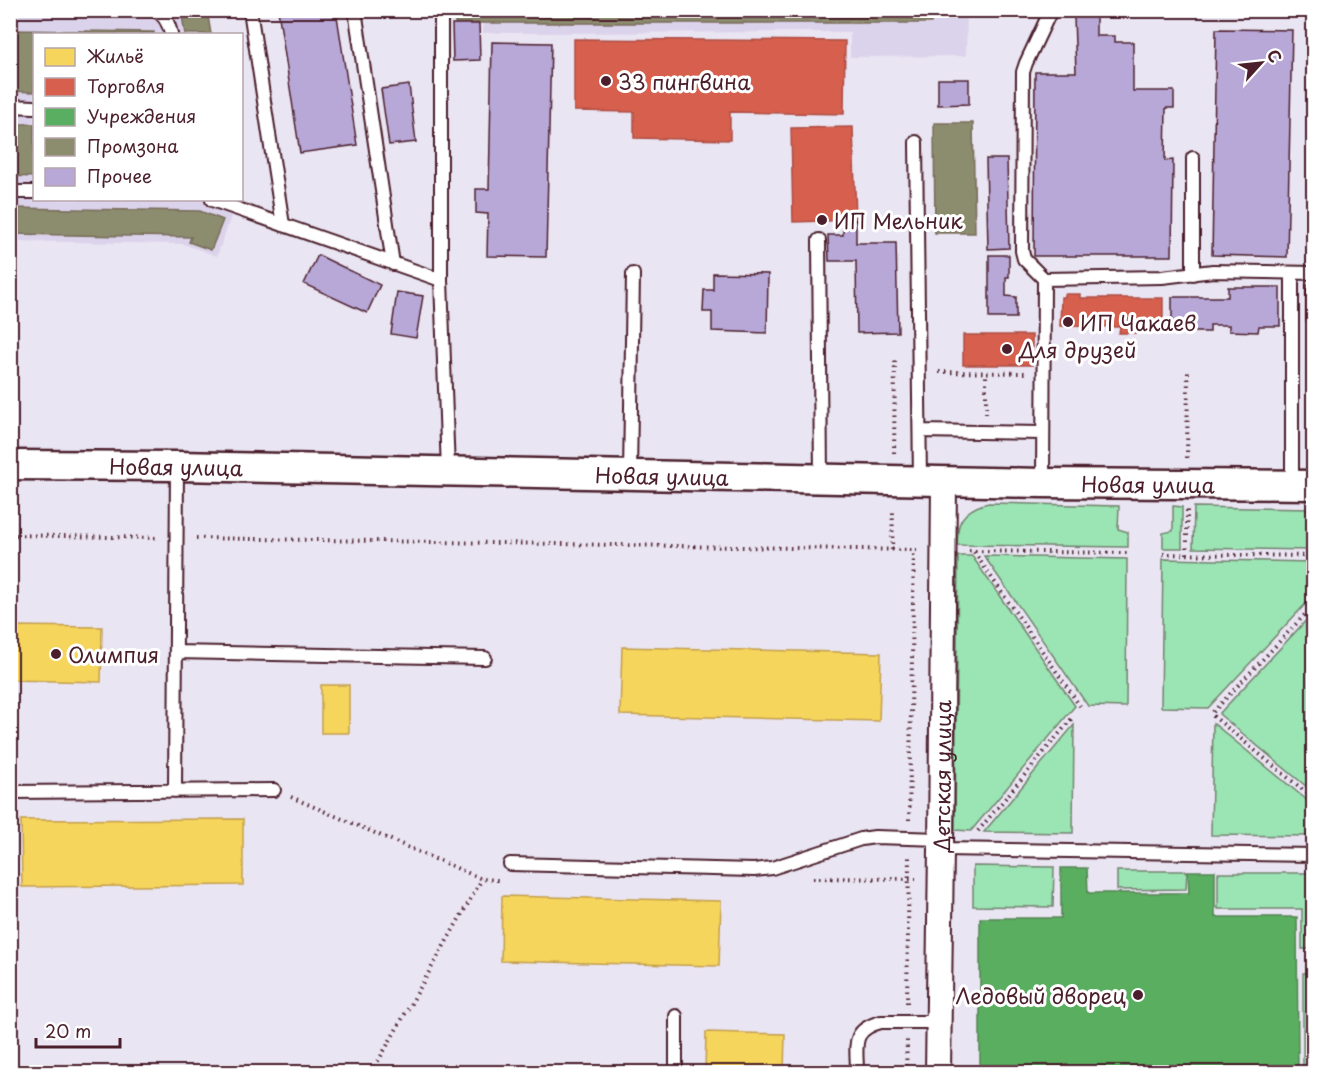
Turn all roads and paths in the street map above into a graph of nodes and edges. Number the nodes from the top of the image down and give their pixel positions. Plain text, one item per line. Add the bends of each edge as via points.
1 (154, 10) edge
2 (250, 10) edge
3 (355, 10) edge
4 (441, 10) edge
5 (1051, 10) edge
6 (171, 33) edge
7 (10, 106) edge
8 (33, 107) edge
9 (916, 142) dead end
10 (1193, 158) dead end
11 (10, 192) edge
12 (33, 192) edge
13 (215, 201) edge
14 (283, 225) junction
15 (819, 240) dead end
16 (393, 264) junction
17 (1292, 273) junction
18 (1314, 273) edge
19 (633, 274) dead end
20 (1194, 274) junction
21 (1044, 279) junction
22 (441, 280) junction
23 (919, 372) junction
24 (986, 372) junction
25 (1043, 373) junction
26 (920, 431) junction
27 (986, 432) junction
28 (1043, 434) junction
29 (10, 465) edge
30 (177, 466) junction
31 (448, 471) junction
32 (630, 474) junction
33 (821, 478) junction
34 (932, 480) junction
35 (1042, 483) junction
36 (1303, 485) edge
37 (10, 535) edge
38 (176, 538) junction
39 (914, 550) junction
40 (943, 551) junction
41 (974, 551) junction
42 (1128, 554) dead end
43 (1163, 554) dead end
44 (1314, 556) edge
45 (1314, 605) edge
46 (176, 652) junction
47 (485, 658) dead end
48 (1080, 706) dead end
49 (1074, 716) dead end
50 (274, 790) dead end
51 (175, 791) junction
52 (10, 792) edge
53 (1314, 799) edge
54 (909, 838) junction
55 (948, 846) junction
56 (1314, 855) edge
57 (510, 864) dead end
58 (482, 879) dead end
59 (676, 1016) dead end
60 (907, 1022) junction
61 (939, 1022) junction
62 (372, 1072) edge
63 (676, 1072) edge
64 (857, 1072) edge
65 (906, 1072) edge
66 (938, 1072) edge

1 - 6 lane via 165,19
2 - 14 lane
3 - 16 lane
4 - 22 lane
5 - 21 lane via 1023,72 1022,251 1024,259
7 - 8 lane
9 - 23 lane
10 - 20 lane
11 - 12 lane
13 - 14 lane
14 - 16 lane
15 - 33 lane
16 - 22 lane
17 - 18 lane
17 - 20 lane
17 - 36 lane
19 - 32 lane
20 - 21 lane
21 - 25 lane
22 - 31 lane
23 - 24 path
23 - 26 lane
24 - 25 path
24 - 27 path
25 - 28 lane
26 - 27 lane
26 - 34 lane
27 - 28 lane
28 - 35 lane
29 - 30 street, Новая улица
30 - 31 street, Новая улица
30 - 38 lane
31 - 32 street, Новая улица
32 - 33 street, Новая улица
33 - 34 street, Новая улица
34 - 35 street, Новая улица
34 - 40 street, Детская улица
35 - 36 street, Новая улица
37 - 38 path
38 - 39 path
38 - 46 lane
39 - 40 path
39 - 54 path
40 - 41 path
40 - 55 street, Детская улица
41 - 42 path
41 - 48 path
43 - 44 path
45 - 53 path via 1213,714
46 - 47 lane
46 - 51 lane
49 - 55 path
50 - 51 lane
51 - 52 lane
54 - 55 lane
54 - 57 lane via 861,839 772,868 754,870
54 - 60 path
55 - 56 lane
55 - 61 street, Детская улица
58 - 62 path
59 - 63 lane
60 - 61 lane
60 - 64 lane via 881,1022 863,1030 857,1038
60 - 65 path
61 - 66 street, Детская улица

